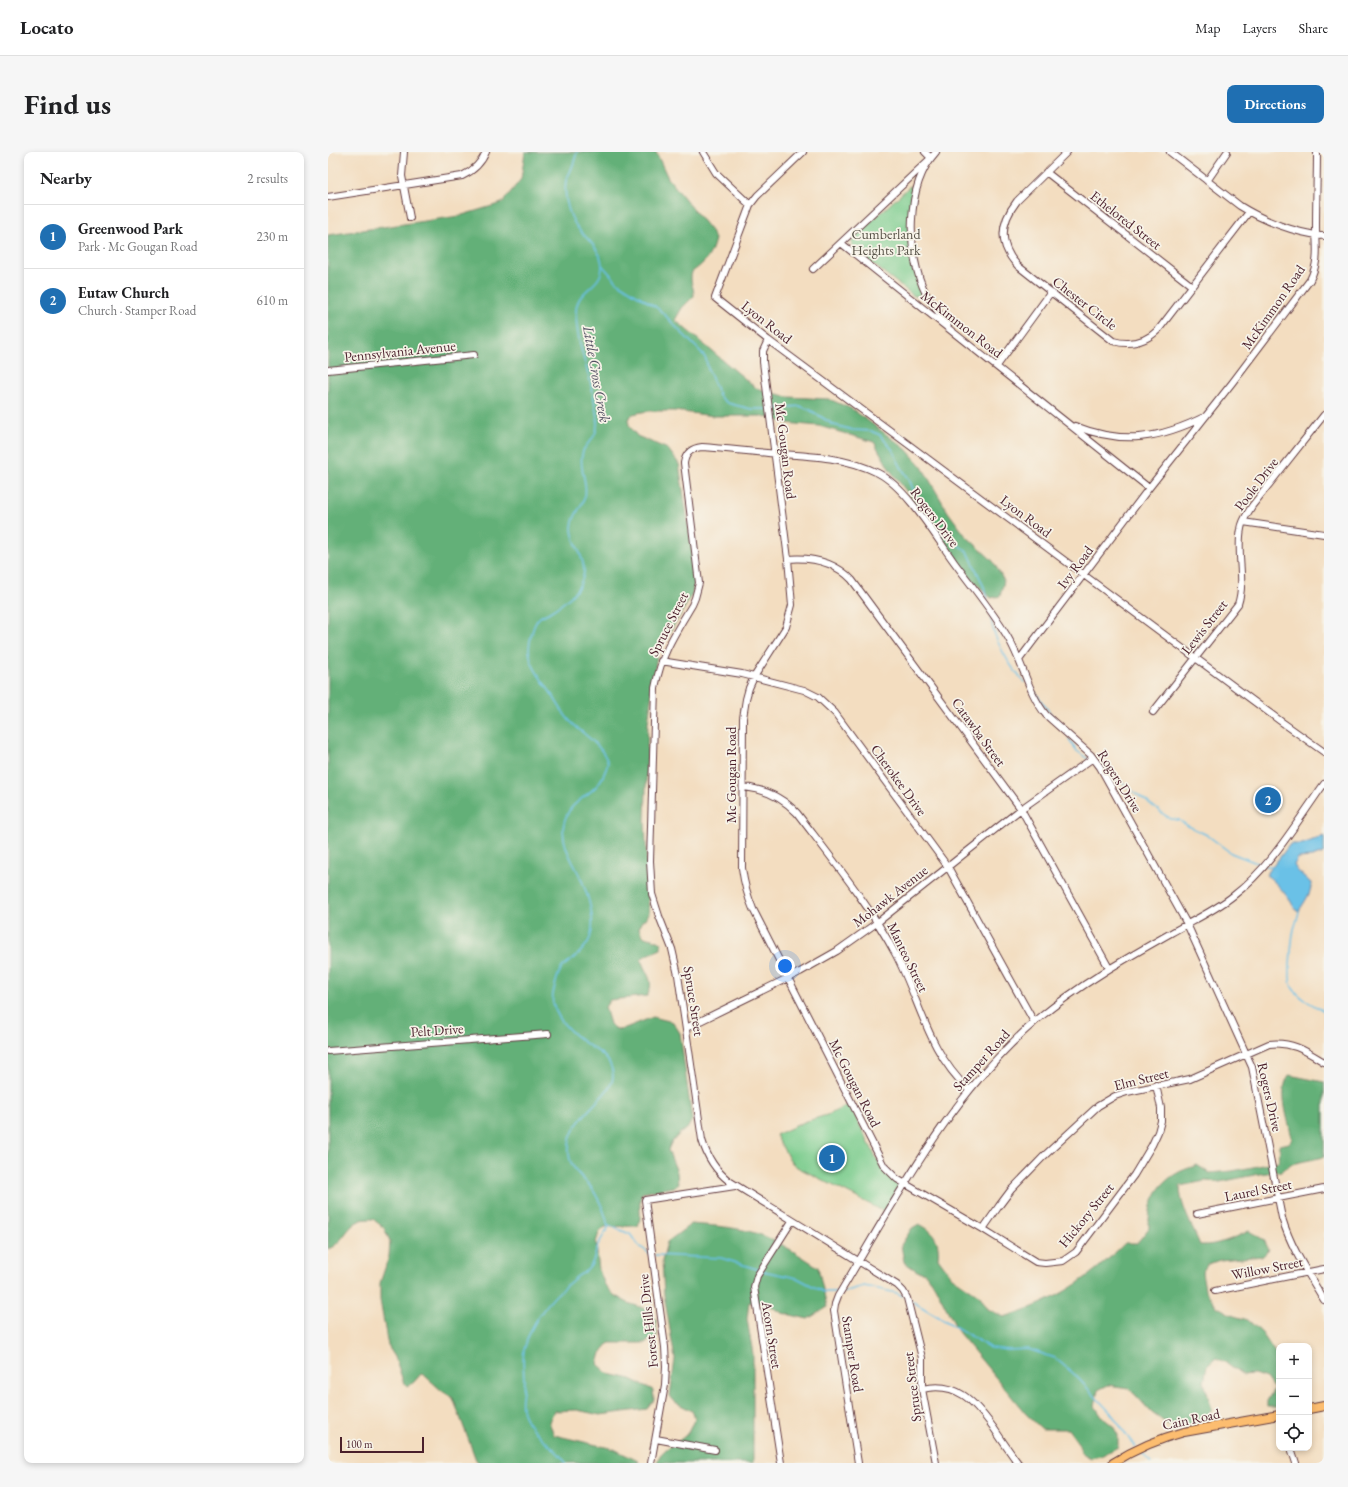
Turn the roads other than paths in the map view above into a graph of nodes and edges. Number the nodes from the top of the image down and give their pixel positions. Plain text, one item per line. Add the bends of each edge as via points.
1 (404, 152) edge
2 (486, 152) edge
3 (703, 152) edge
4 (803, 152) edge
5 (925, 152) edge
6 (936, 152) edge
7 (1067, 152) edge
8 (1170, 152) edge
9 (1227, 152) edge
10 (1317, 152) edge
11 (931, 158) junction
12 (1046, 172) junction
13 (1207, 181) junction
14 (403, 185) junction
15 (328, 197) edge
16 (750, 206) junction
17 (1249, 212) junction
18 (410, 218) dead end
19 (1316, 235) junction
20 (1324, 236) edge
21 (841, 243) junction
22 (813, 269) dead end
23 (1192, 286) junction
24 (1051, 292) junction
25 (955, 333) junction
26 (768, 340) junction
27 (474, 355) dead end
28 (997, 366) junction
29 (328, 370) edge
30 (1208, 414) junction
31 (1324, 415) edge
32 (1070, 424) junction
33 (691, 450) joint
34 (774, 453) junction
35 (1149, 488) junction
36 (1243, 522) junction
37 (1324, 534) edge
38 (788, 559) junction
39 (1084, 575) junction
40 (1196, 658) junction
41 (1020, 660) junction
42 (661, 661) junction
43 (754, 677) junction
44 (1153, 712) dead end
45 (1324, 752) edge
46 (1093, 758) junction
47 (1324, 784) edge
48 (743, 787) junction
49 (1020, 809) junction
50 (948, 867) junction
51 (878, 922) junction
52 (1187, 924) junction
53 (1109, 968) junction
54 (788, 977) junction
55 (1034, 1022) junction
56 (686, 1028) junction
57 (548, 1034) dead end
58 (328, 1051) edge
59 (1246, 1054) junction
60 (1324, 1062) edge
61 (1156, 1085) junction
62 (969, 1090) junction
63 (904, 1184) junction
64 (735, 1186) junction
65 (1324, 1189) edge
66 (1278, 1198) junction
67 (1197, 1214) dead end
68 (792, 1221) junction
69 (983, 1229) junction
70 (859, 1262) junction
71 (1324, 1269) edge
72 (1308, 1272) junction
73 (1216, 1291) dead end
74 (1324, 1300) edge
75 (922, 1389) junction
76 (1324, 1406) edge
77 (1312, 1408) edge
78 (1276, 1416) edge
79 (656, 1439) junction
80 (715, 1450) dead end
81 (1292, 1451) edge
82 (651, 1463) edge
83 (781, 1463) edge
84 (858, 1463) edge
85 (936, 1463) edge
86 (1018, 1463) edge
87 (1113, 1463) edge
88 (1296, 1463) edge

1 - 14 street
2 - 14 street via 478,166 462,176
3 - 16 street via 716,173
4 - 16 street via 757,196
5 - 11 street
6 - 11 street
7 - 12 street, Chester Circle
8 - 13 street
9 - 13 street
10 - 19 street, McKimmon Road
11 - 21 street
11 - 25 street via 914,199 912,229 915,260 926,295
12 - 23 street, Ethelored Street
12 - 24 street, Chester Circle via 1012,207 1005,221 1003,236 1012,261
13 - 17 street
14 - 15 street
14 - 18 street
16 - 26 street, Lyon Road via 715,298
17 - 19 street
17 - 23 street, Chester Circle
19 - 20 street
19 - 30 street, McKimmon Road via 1316,266 1310,280
21 - 22 street
21 - 25 street, McKimmon Road
23 - 24 street, Chester Circle via 1159,330 1147,339 1132,343 1120,343 1110,339
24 - 28 street
25 - 28 street, McKimmon Road
26 - 34 street, Mc Gougan Road via 763,362
26 - 39 street, Lyon Road
27 - 29 street, Pennsylvania Avenue
28 - 32 street, McKimmon Road
30 - 32 street, McKimmon Road via 1174,430 1139,437 1103,435
30 - 35 street, McKimmon Road
31 - 36 street, Poole Drive via 1252,506
32 - 35 street, McKimmon Road
33 - 34 street, Rogers Drive via 702,447
33 - 42 street, Spruce Street via 686,455 684,463 698,590
34 - 38 street, Mc Gougan Road
34 - 41 street, Rogers Drive via 822,457 852,464 878,473 894,484 1004,630
35 - 39 street, Ivy Road
36 - 37 street, Poole Drive
36 - 40 street, Lewis Street via 1240,536 1240,597 1234,610
38 - 43 street, Mc Gougan Road via 791,612 786,627
38 - 49 street, Catawba Street via 809,559 828,563 852,580
39 - 40 street, Lyon Road
39 - 41 street, Ivy Road
40 - 44 street, Lewis Street
40 - 45 street, Lyon Road
41 - 46 street, Rogers Drive via 1028,685 1041,709
42 - 43 street, Cherokee Drive
42 - 56 street, Spruce Street via 654,703 652,894 675,960
43 - 48 street, Mc Gougan Road via 744,711
43 - 50 street, Cherokee Drive via 804,690 827,704
46 - 49 street, Mohawk Avenue
46 - 52 street, Rogers Drive via 1104,773
47 - 52 street, Stamper Road via 1273,856 1254,878 1219,907
48 - 51 street, Manteo Street via 773,794 792,807
48 - 54 street, Mc Gougan Road via 742,868 745,885 753,909
49 - 50 street, Mohawk Avenue
49 - 53 street, Catawba Street
50 - 51 street, Mohawk Avenue
50 - 55 street, Cherokee Drive
51 - 54 street, Mohawk Avenue via 837,951
51 - 62 street, Manteo Street via 905,974 936,1047 953,1073
52 - 53 street, Stamper Road
52 - 59 street, Rogers Drive
53 - 55 street, Stamper Road
54 - 56 street, Mohawk Avenue
54 - 63 street, Mc Gougan Road via 884,1166
55 - 62 street, Stamper Road via 1001,1053
56 - 64 street, Spruce Street via 704,1148 717,1171
57 - 58 street, Pelt Drive
59 - 60 street, Elm Street via 1262,1046 1281,1043 1296,1046
59 - 61 street, Elm Street via 1190,1079
59 - 66 street, Rogers Drive via 1256,1081
61 - 69 street, Elm Street via 1115,1096 1092,1111 1012,1190
61 - 69 street, Hickory Street via 1161,1120 1152,1145 1134,1175 1076,1252 1063,1261 1036,1262
62 - 63 street, Stamper Road
63 - 69 street, Hickory Street
63 - 70 street, Stamper Road
64 - 68 street, Spruce Street
64 - 79 street, Forest Hills Drive via 645,1200 666,1366
65 - 66 street, Laurel Street
66 - 67 street, Laurel Street
66 - 72 street, Rogers Drive via 1289,1238
68 - 70 street, Spruce Street
68 - 83 street, Acorn Street via 757,1276 754,1287
70 - 75 street, Spruce Street via 897,1285 905,1294 922,1358
70 - 84 street, Stamper Road via 838,1296 834,1311
71 - 72 street, Willow Street
72 - 73 street, Willow Street
72 - 74 street, Rogers Drive
75 - 85 street, Spruce Street
75 - 86 street via 947,1388 968,1398 979,1408
76 - 77 main road
78 - 87 main road, Cain Road via 1169,1436
79 - 80 street
79 - 82 street, Forest Hills Drive
81 - 88 street

